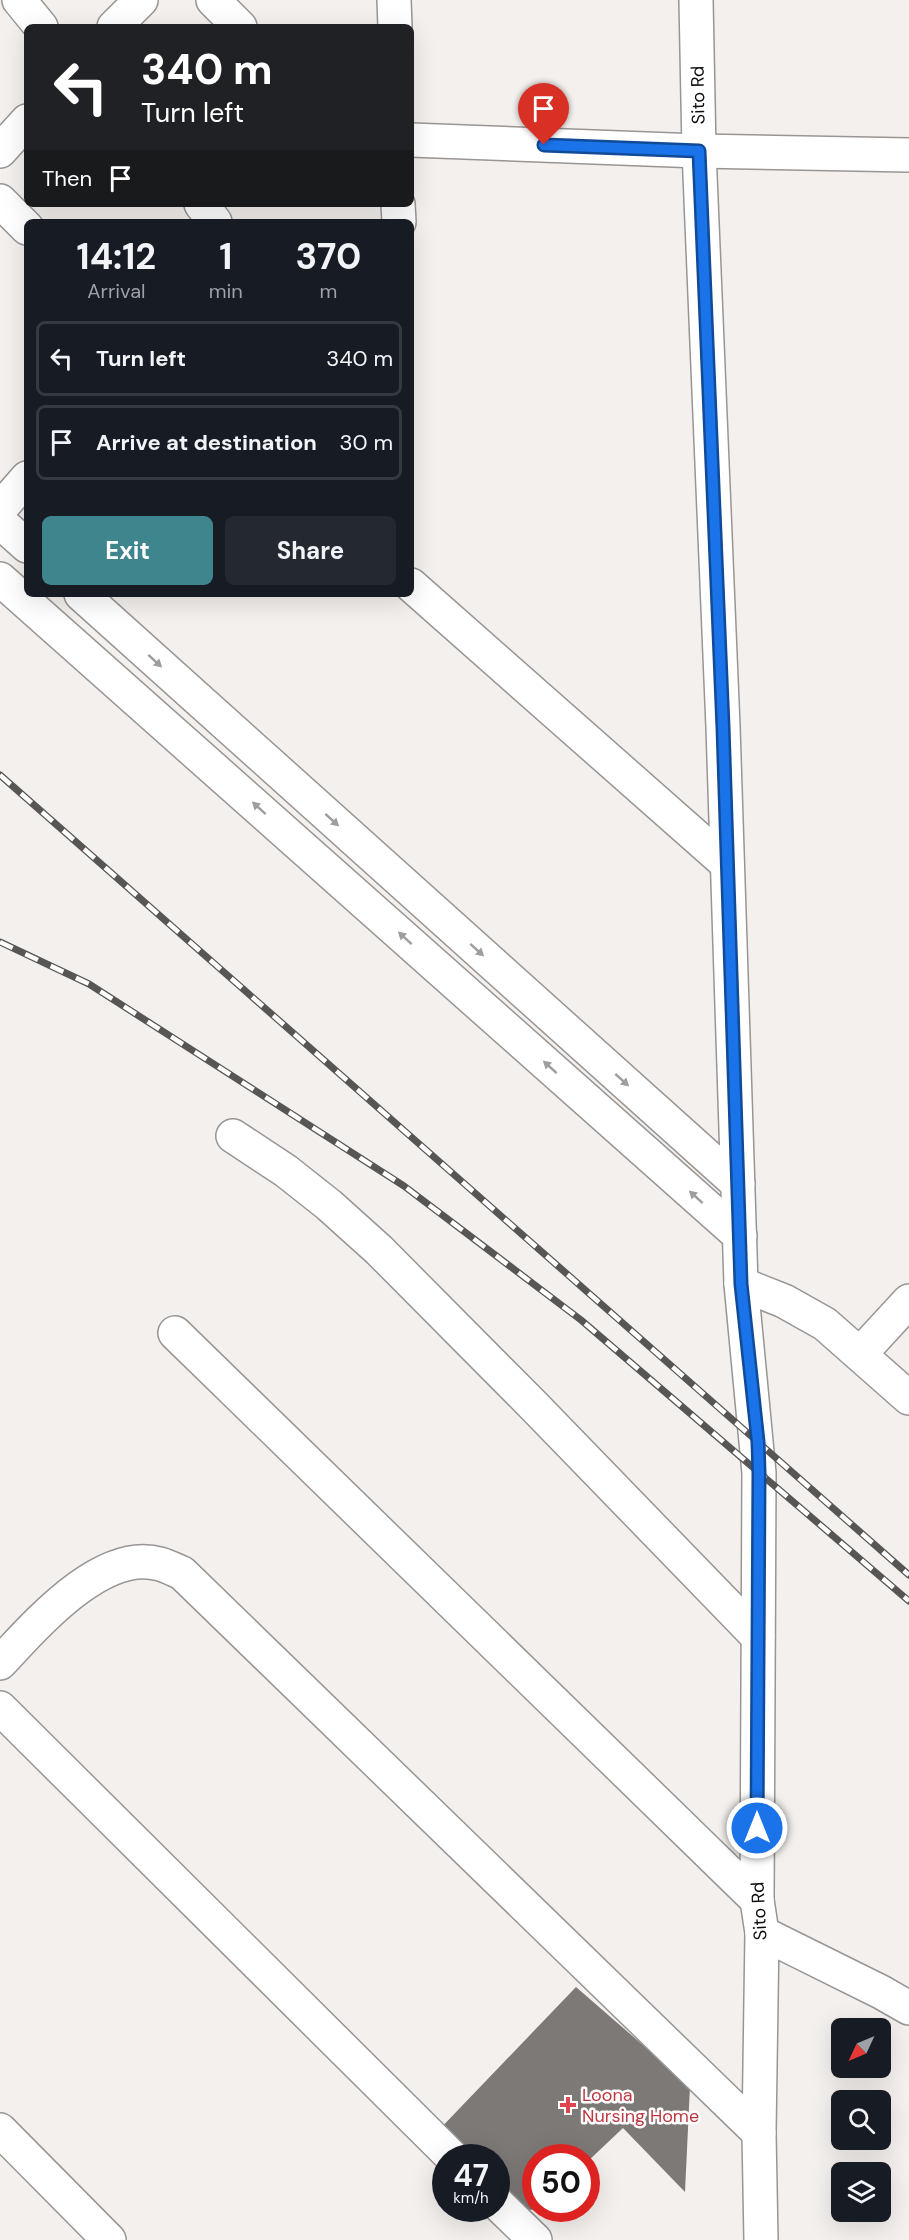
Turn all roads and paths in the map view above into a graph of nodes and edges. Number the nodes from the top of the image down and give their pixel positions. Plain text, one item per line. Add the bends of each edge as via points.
1 (19, 0) edge
2 (141, 0) edge
3 (213, 0) edge
4 (394, 0) edge
5 (696, 0) edge
6 (39, 24) edge
7 (117, 24) edge
8 (237, 24) edge
9 (396, 24) edge
10 (24, 124) edge
11 (414, 140) edge
12 (0, 151) edge
13 (699, 151) junction
14 (909, 155) edge
15 (0, 201) edge
16 (203, 207) edge
17 (213, 219) edge
18 (24, 225) edge
19 (24, 481) edge
20 (0, 509) edge
21 (0, 522) edge
22 (24, 543) edge
23 (0, 579) edge
24 (414, 588) edge
25 (84, 597) edge
26 (117, 627) junction
27 (92, 659) junction
28 (365, 850) junction
29 (727, 864) junction
30 (338, 879) junction
31 (232, 1136) dead end
32 (738, 1184) junction
33 (740, 1236) junction
34 (741, 1284) junction
35 (909, 1301) edge
36 (175, 1333) dead end
37 (860, 1354) junction
38 (909, 1398) edge
39 (759, 1636) junction
40 (0, 1663) edge
41 (0, 1708) edge
42 (757, 1900) junction
43 (762, 1933) junction
44 (909, 2008) edge
45 (0, 2130) edge
46 (759, 2133) junction
47 (439, 2144) edge
48 (510, 2216) edge
49 (109, 2240) edge
50 (535, 2240) edge
51 (761, 2240) edge

1 - 6 street
2 - 7 street
3 - 8 street
4 - 9 street
5 - 13 street, Sito Rd
10 - 12 street
11 - 13 street
13 - 14 street
13 - 29 street, Sito Rd
15 - 18 street
16 - 17 street
19 - 20 street
21 - 22 street
23 - 27 street
24 - 29 street
25 - 26 street
26 - 27 street
26 -> 28 street
30 -> 27 street
28 - 30 street
28 -> 32 street
29 - 32 street, Sito Rd
33 -> 30 street
31 - 39 street via 286,1171 378,1250
32 - 33 street, Sito Rd
33 - 34 street, Sito Rd
34 - 37 street via 784,1301 825,1324
34 - 39 street, Sito Rd via 758,1442
35 - 37 street
36 - 42 street
37 - 38 street
39 - 42 street, Sito Rd
40 - 46 street via 50,1611 108,1570 131,1563 158,1563 182,1573
41 - 47 street
42 - 43 street, Sito Rd
43 - 44 street
43 - 46 street, Sito Rd
45 - 49 street
46 - 51 street, Sito Rd
48 - 50 street

